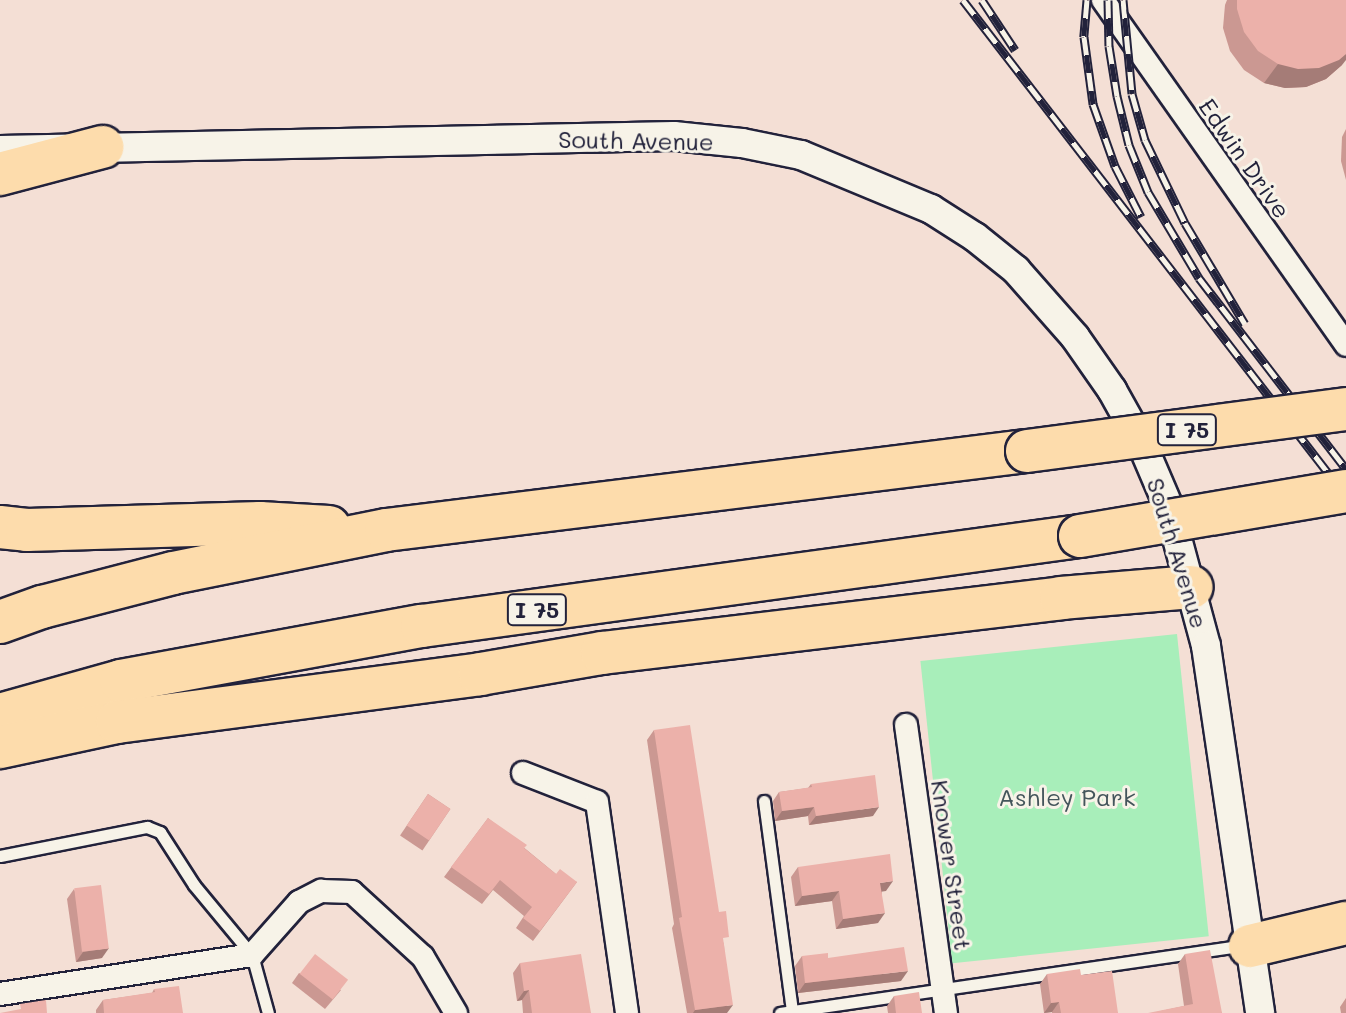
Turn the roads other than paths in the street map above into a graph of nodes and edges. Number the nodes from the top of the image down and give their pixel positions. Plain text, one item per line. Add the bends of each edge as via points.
1 (1103, 0) edge
2 (102, 147) junction
3 (0, 150) edge
4 (0, 174) edge
5 (1346, 345) edge
6 (1346, 409) edge
7 (1346, 491) edge
8 (0, 527) edge
9 (386, 530) junction
10 (1192, 587) junction
11 (0, 622) edge
12 (0, 715) edge
13 (906, 725) dead end
14 (0, 747) edge
15 (523, 773) dead end
16 (764, 801) dead end
17 (0, 856) edge
18 (1346, 923) edge
19 (1250, 946) junction
20 (252, 955) junction
21 (942, 988) junction
22 (0, 994) edge
23 (786, 1012) edge
24 (268, 1013) edge
25 (456, 1013) edge
26 (627, 1013) edge
27 (946, 1013) edge
28 (1260, 1013) edge

1 - 5 street, Edwin Drive
2 - 3 street, South Avenue
2 - 4 highway
2 - 10 street, South Avenue via 674,136 801,155 861,177 931,209 975,237 1016,270 1075,337 1141,442 1168,505
6 - 9 highway, I 75, bridge
7 - 12 highway, I 75 / I 75, bridge via 1080,536 422,626 121,681
8 - 9 highway via 260,523
9 - 11 highway, I 75 via 173,573
10 - 14 highway via 602,653 117,722
10 - 19 street, South Avenue via 1206,646
13 - 21 street, Knower Street
15 - 26 street via 597,802
16 - 23 lane
17 - 20 lane via 147,827 160,832 194,885
18 - 19 highway
19 - 21 lane
19 - 28 street, South Avenue
20 - 22 street
20 - 24 lane
20 - 25 street via 299,902 321,891 352,892 423,957
21 - 23 lane
21 - 27 street, Knower Street

